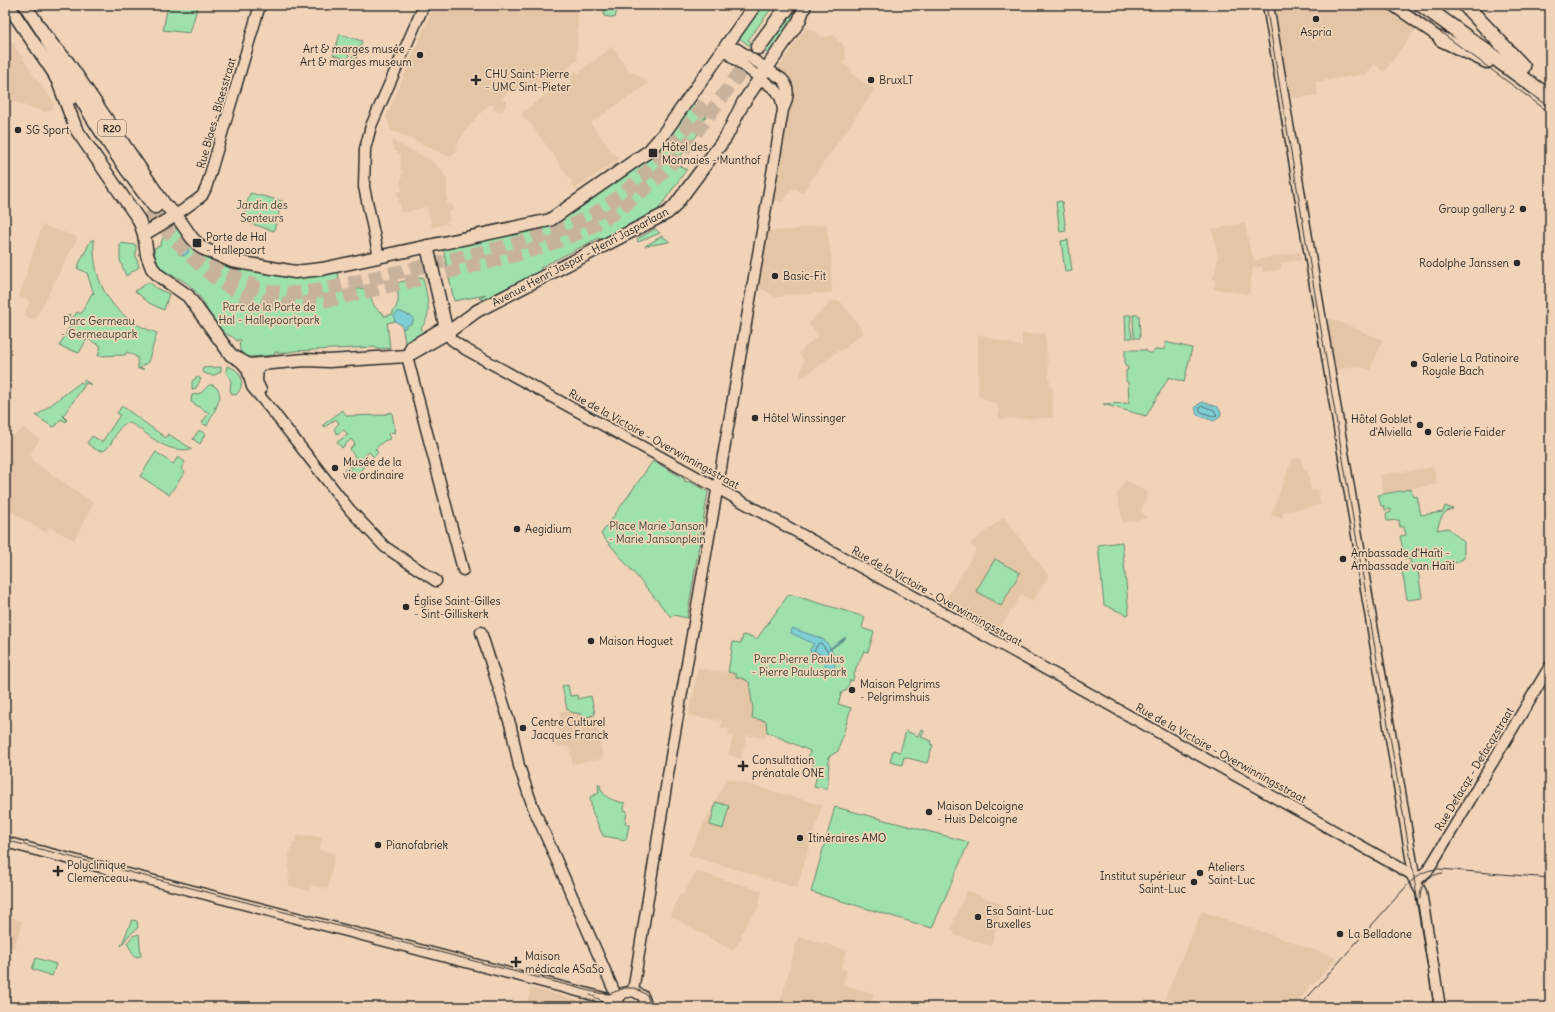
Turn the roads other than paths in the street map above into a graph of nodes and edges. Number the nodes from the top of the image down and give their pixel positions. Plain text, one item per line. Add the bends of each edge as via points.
1 (8, 5) edge
2 (25, 5) edge
3 (260, 5) edge
4 (424, 5) edge
5 (755, 5) edge
6 (780, 5) edge
7 (789, 5) edge
8 (805, 5) edge
9 (1268, 5) edge
10 (1392, 5) edge
11 (1422, 5) edge
12 (1436, 5) edge
13 (1465, 5) edge
14 (48, 40) junction
15 (1441, 40) joint
16 (726, 46) junction
17 (1521, 71) junction
18 (764, 74) junction
19 (56, 76) junction
20 (1550, 86) edge
21 (1550, 98) edge
22 (176, 215) junction
23 (144, 234) junction
24 (427, 246) junction
25 (379, 257) junction
26 (446, 330) junction
27 (407, 356) junction
28 (242, 363) junction
29 (258, 365) junction
30 (258, 389) junction
31 (718, 488) junction
32 (463, 570) dead end
33 (436, 581) dead end
34 (482, 632) dead end
35 (1550, 666) edge
36 (5, 842) edge
37 (1416, 881) junction
38 (633, 991) junction
39 (616, 1002) edge
40 (604, 1007) edge
41 (647, 1007) edge
42 (1435, 1007) edge
43 (1440, 1007) edge

1 - 19 main road, R20
2 - 14 main road, R20
3 - 22 main road, Rue Blaes - Blaesstraat via 206,188 202,196
4 - 25 main road via 371,126 365,148 364,187
5 - 16 main road
6 - 7 highway via 755,45
8 - 18 main road, Avenue Henri Jaspar - Henri Jasparlaan via 799,21
9 - 37 main road
10 - 15 main road
11 - 17 highway
12 - 17 highway
13 - 17 highway
14 - 19 highway, R20 via 152,208
14 - 22 main road, R20 via 67,61 165,205
15 - 17 highway
16 - 18 main road via 737,49
16 - 24 main road via 649,151 555,217
17 - 20 highway
17 - 21 highway
18 - 26 main road, Avenue Henri Jaspar - Henri Jasparlaan via 726,137 670,211 477,311
18 - 31 main road via 782,78 787,85 787,99 783,110
19 - 23 main road via 76,129 139,220
22 - 23 main road
22 - 25 main road via 202,248 232,261 253,266 287,272 305,272
23 - 28 main road via 152,268 188,296 231,355
24 - 25 main road
24 - 26 main road
26 - 27 main road, Avenue Henri Jaspar - Henri Jasparlaan
26 - 31 main road, Rue de la Victoire - Overwinningsstraat via 452,340 461,347
27 - 29 main road via 305,360
27 - 32 main road
28 - 29 main road
28 - 30 main road
29 - 30 main road
30 - 33 main road via 350,510 385,547
31 - 37 main road, Rue de la Victoire - Overwinningsstraat via 1398,866 1411,874
31 - 38 main road
34 - 39 main road via 532,807 615,993
35 - 37 main road, Rue Defacqz - Defacqzstraat via 1436,857
36 - 39 main road
37 - 42 main road
37 - 43 main road via 1421,892
38 - 39 main road via 625,992
38 - 41 main road via 642,996
39 - 40 main road

